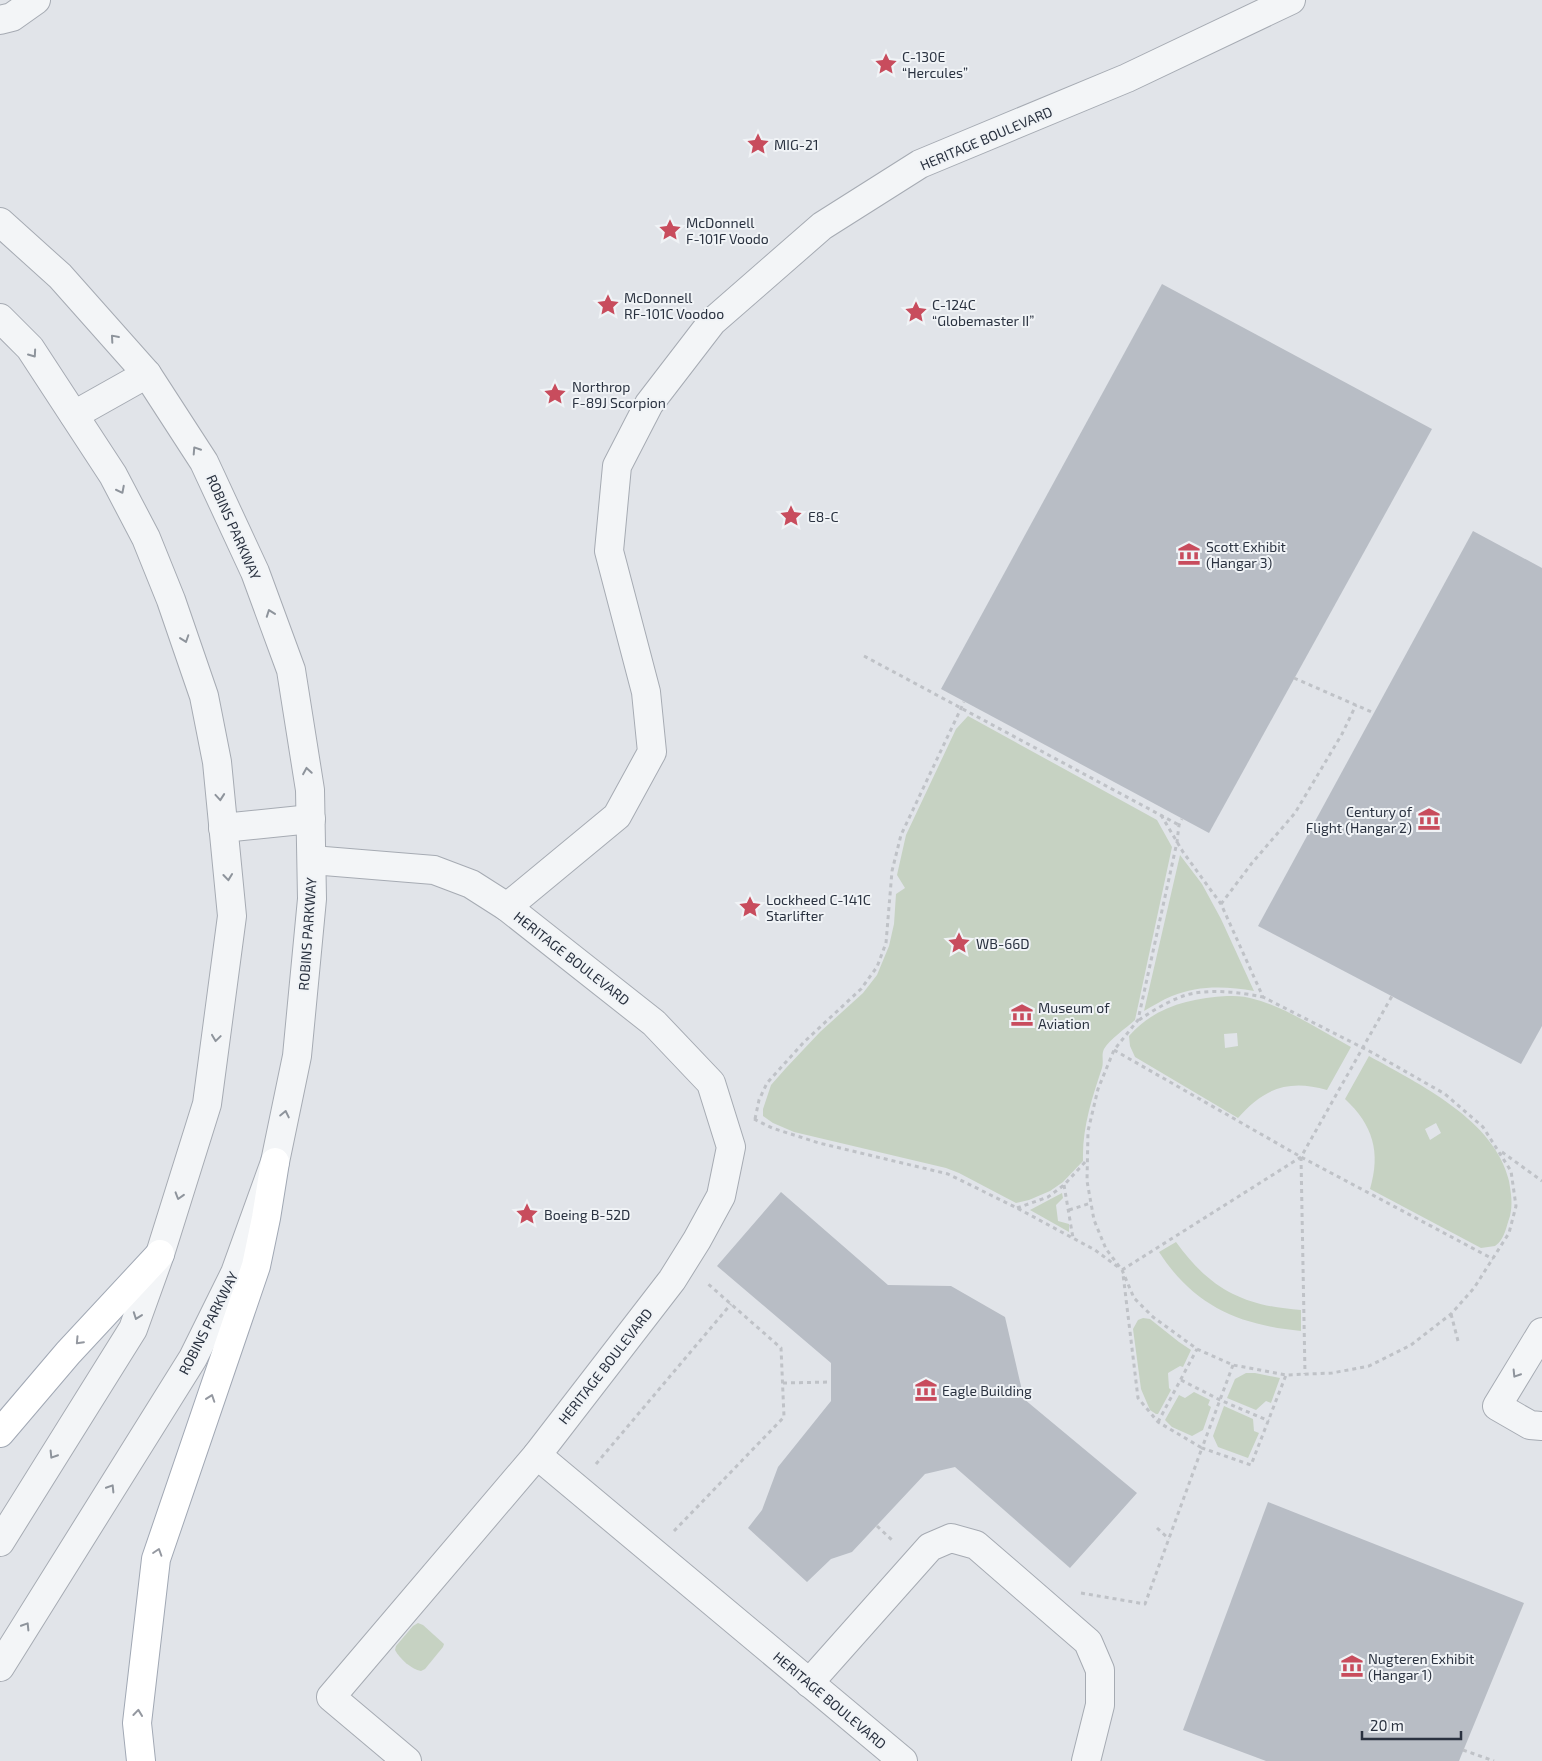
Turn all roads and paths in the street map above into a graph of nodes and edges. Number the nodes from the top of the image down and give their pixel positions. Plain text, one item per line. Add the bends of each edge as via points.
1 (36, 0) edge
2 (1291, 0) edge
3 (0, 20) edge
4 (0, 222) edge
5 (0, 318) edge
6 (147, 374) junction
7 (74, 415) junction
8 (864, 656) dead end
9 (1294, 678) dead end
10 (964, 702) dead end
11 (1356, 705) junction
12 (961, 708) junction
13 (1374, 712) dead end
14 (1161, 815) junction
15 (311, 819) junction
16 (1182, 819) dead end
17 (1179, 825) junction
18 (223, 828) junction
19 (1177, 842) junction
20 (312, 860) junction
21 (1221, 904) junction
22 (507, 907) junction
23 (1392, 996) dead end
24 (1263, 997) junction
25 (1138, 1020) junction
26 (1363, 1048) junction
27 (1114, 1050) junction
28 (749, 1117) dead end
29 (755, 1119) junction
30 (1499, 1150) junction
31 (1301, 1157) junction
32 (1087, 1160) junction
33 (275, 1162) junction
34 (1542, 1181) edge
35 (1064, 1185) junction
36 (1091, 1203) junction
37 (1017, 1208) junction
38 (1069, 1210) junction
39 (1074, 1239) junction
40 (160, 1254) junction
41 (1493, 1259) junction
42 (1122, 1270) junction
43 (706, 1283) dead end
44 (731, 1304) junction
45 (1450, 1314) junction
46 (1542, 1332) edge
47 (1458, 1341) dead end
48 (1197, 1349) junction
49 (1233, 1365) junction
50 (1304, 1374) junction
51 (1286, 1375) junction
52 (1181, 1380) junction
53 (830, 1382) dead end
54 (783, 1383) junction
55 (1220, 1400) junction
56 (1269, 1421) junction
57 (1158, 1422) junction
58 (1542, 1426) edge
59 (0, 1433) edge
60 (1202, 1448) junction
61 (537, 1455) junction
62 (592, 1468) dead end
63 (877, 1526) dead end
64 (1157, 1528) dead end
65 (670, 1535) dead end
66 (900, 1535) dead end
67 (1169, 1539) junction
68 (0, 1542) edge
69 (894, 1542) junction
70 (888, 1550) dead end
71 (1072, 1592) dead end
72 (0, 1668) edge
73 (809, 1683) junction
74 (1463, 1750) dead end
75 (141, 1761) edge
76 (407, 1761) edge
77 (903, 1761) edge
78 (1086, 1761) edge
79 (1494, 1761) edge

1 - 3 street via 12,17
2 - 22 street, HERITAGE BOULEVARD via 1127,78 920,164 822,226 712,322 649,404 618,466 609,551 646,692 652,752 617,816
6 -> 4 street, ROBINS PARKWAY via 60,276
5 -> 7 street via 30,348
6 - 7 street
15 -> 6 street, ROBINS PARKWAY via 310,790 291,670 255,572 204,462
7 -> 18 street via 113,475 146,538 171,600 204,696 217,762
8 - 12 path
9 - 11 path
10 - 12 path
11 - 13 path
11 - 21 path via 1295,813
12 - 14 path
12 - 29 path via 901,835 892,871 886,943 877,967 861,989 804,1042 767,1083
14 - 17 path
14 - 19 path
15 - 18 street
15 - 20 street, ROBINS PARKWAY
16 - 17 path
17 - 19 path
18 -> 40 street via 232,916 207,1104
19 - 21 path
19 - 25 path
20 - 22 street via 434,870 470,884
33 -> 20 street, ROBINS PARKWAY via 296,1056 312,899
21 - 24 path
22 - 61 street, HERITAGE BOULEVARD via 654,1023 711,1083 731,1147 721,1196 680,1266
23 - 26 path
24 - 25 path via 1236,992 1184,996
24 - 26 path
25 - 27 path
26 - 30 path via 1444,1094 1483,1127
26 - 31 path
27 - 31 path
27 - 32 path via 1098,1089 1088,1131
28 - 29 path
29 - 37 path via 819,1143 948,1174
30 - 34 path
30 - 41 path via 1511,1171 1516,1206 1509,1233
31 - 41 path
31 - 42 path
31 - 50 path
32 - 35 path
32 - 36 path via 1086,1181
72 -> 33 street, ROBINS PARKWAY via 193,1358 235,1273
75 -> 33 main road via 137,1724 156,1559 256,1266
35 - 37 path via 1048,1197
35 - 38 path
36 - 38 path
36 - 42 path via 1106,1249
37 - 39 path
38 - 39 path
39 - 42 path
40 -> 59 main road via 68,1353
40 -> 68 street via 133,1329
41 - 45 path via 1474,1288
42 - 48 path via 1134,1298 1153,1317
42 - 57 path via 1138,1398
43 - 44 path
44 - 54 path via 781,1348
44 - 62 path
45 - 47 path
45 - 50 path via 1411,1344 1369,1366
46 -> 58 street via 1497,1406 1530,1424
48 - 49 path
48 - 52 path
49 - 51 path
49 - 55 path
50 - 51 path
51 - 56 path
52 - 55 path
52 - 57 path
53 - 54 path
54 - 65 path via 784,1416
55 - 56 path
55 - 60 path
56 - 60 path via 1251,1465
57 - 60 path
60 - 67 path
61 - 73 street, HERITAGE BOULEVARD
61 - 76 street via 331,1697
63 - 69 path
64 - 67 path
66 - 69 path
67 - 71 path via 1145,1604
69 - 70 path
73 - 77 street, HERITAGE BOULEVARD
73 - 78 street via 930,1546 951,1538 976,1545 1088,1642 1100,1670 1100,1705
74 - 79 path

